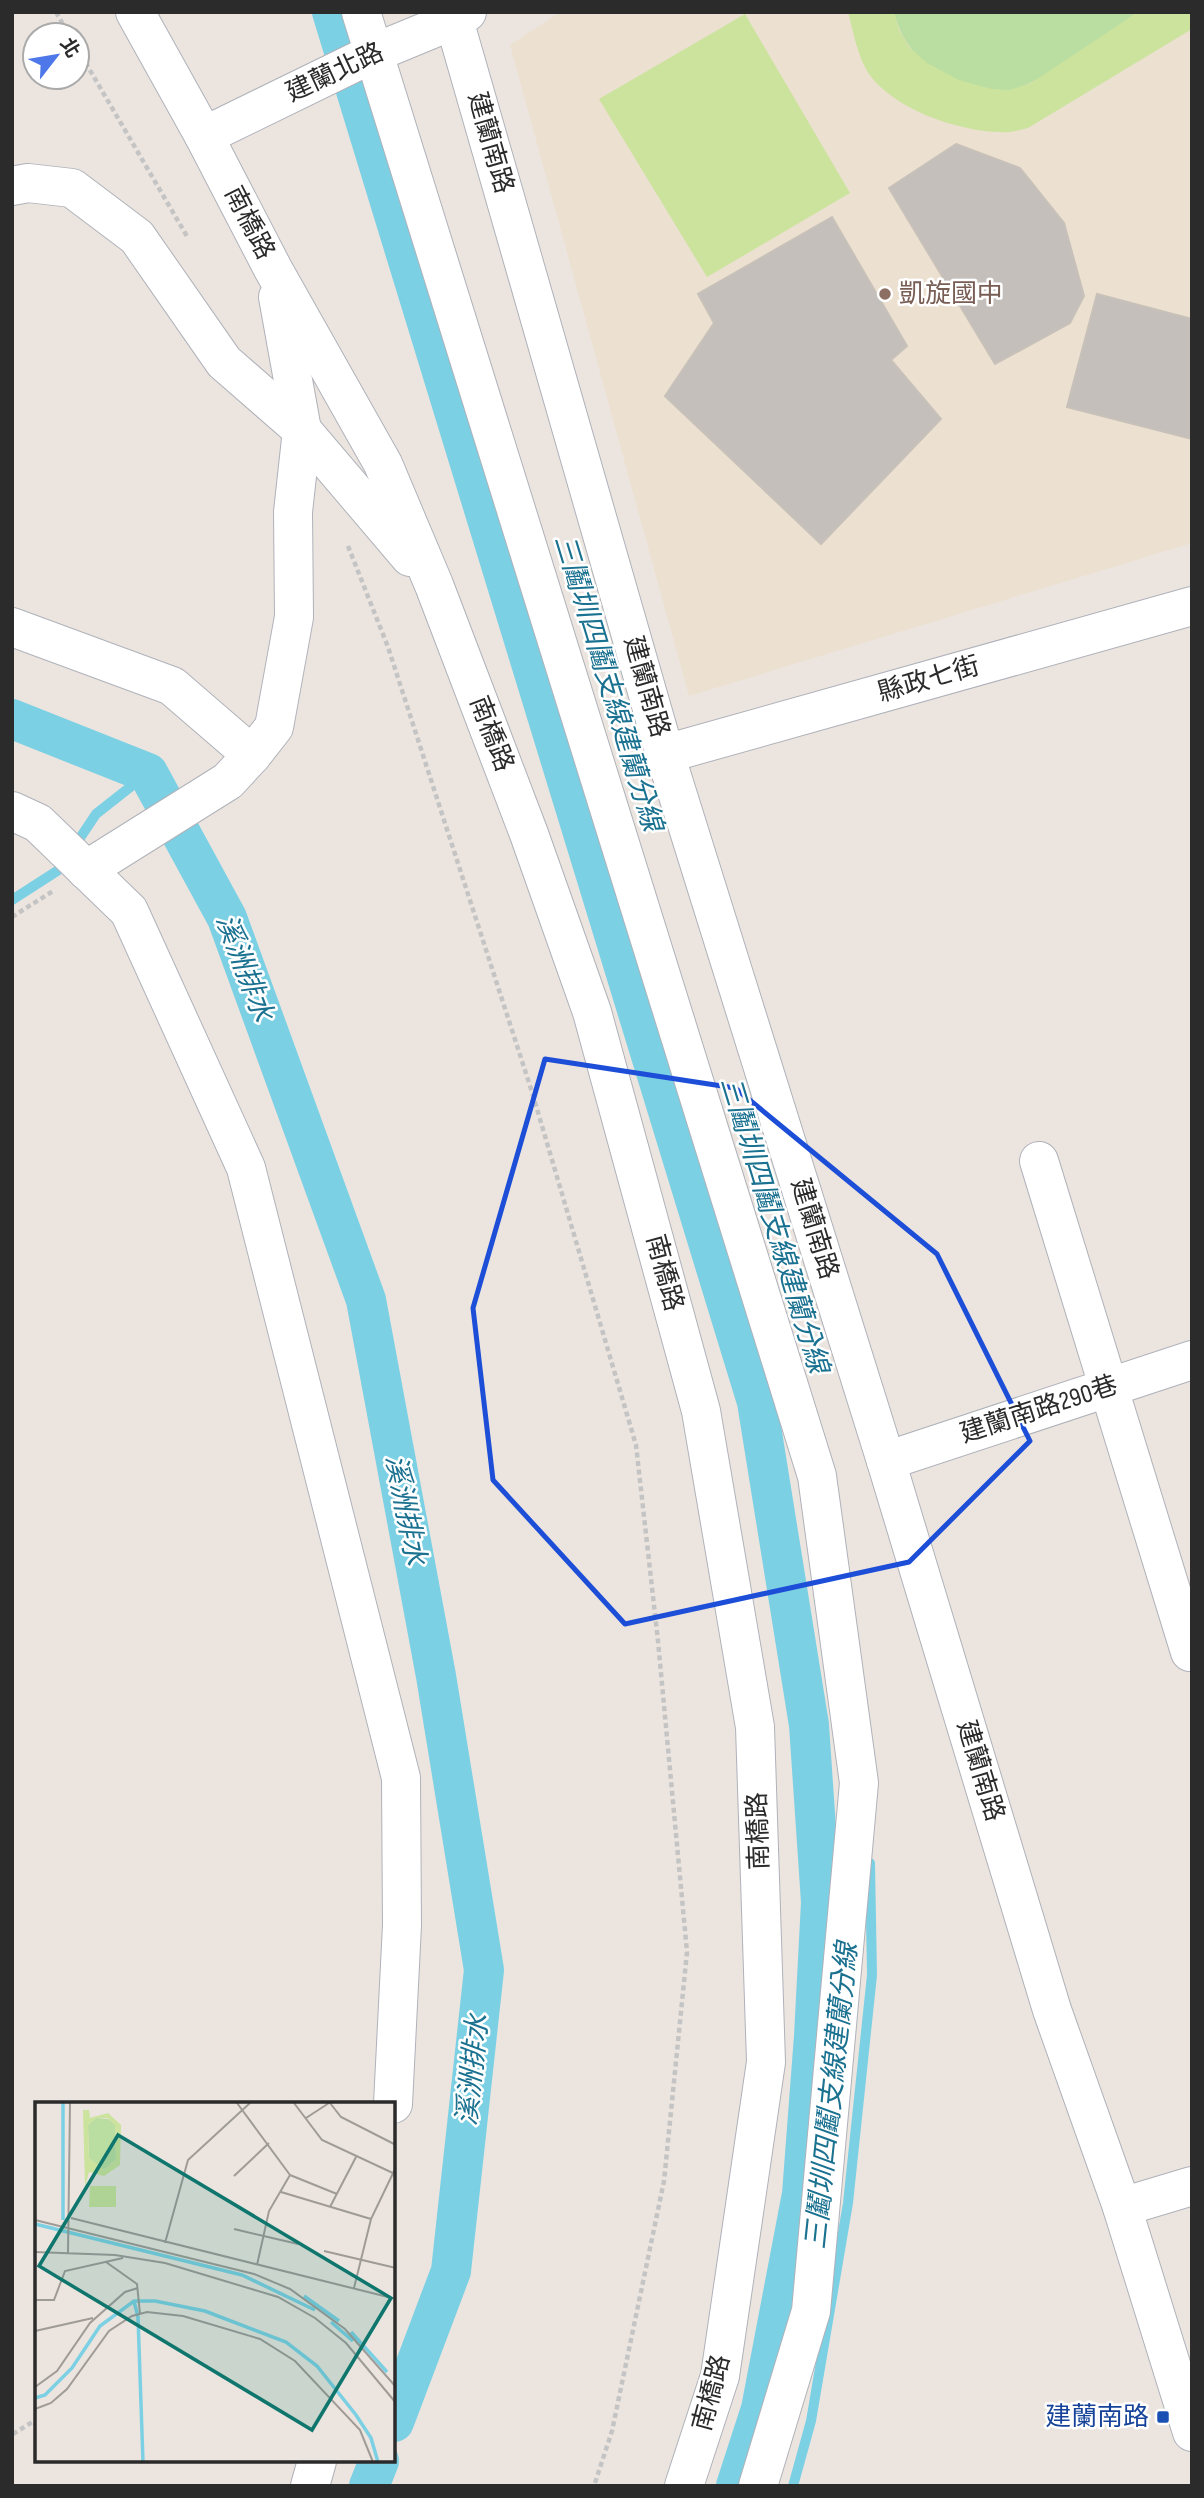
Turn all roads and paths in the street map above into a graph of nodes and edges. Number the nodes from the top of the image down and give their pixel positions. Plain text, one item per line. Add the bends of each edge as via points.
1 (135, 12) edge
2 (361, 12) edge
3 (461, 16) edge
4 (358, 61) junction
5 (91, 72) edge
6 (204, 136) junction
7 (12, 186) edge
8 (189, 239) dead end
9 (273, 270) junction
10 (302, 430) junction
11 (348, 545) dead end
12 (434, 585) junction
13 (1192, 606) edge
14 (12, 627) edge
15 (665, 754) junction
16 (240, 768) junction
17 (12, 811) edge
18 (98, 862) junction
19 (12, 917) edge
20 (1039, 1161) dead end
21 (1192, 1360) edge
22 (1107, 1387) junction
23 (886, 1461) junction
24 (1190, 1652) dead end
25 (393, 2102) edge
26 (1192, 2186) edge
27 (1122, 2207) junction
28 (35, 2420) edge
29 (1192, 2432) edge
30 (12, 2434) edge
31 (316, 2463) edge
32 (310, 2486) edge
33 (594, 2486) edge
34 (684, 2486) edge
35 (758, 2486) edge

1 - 6 street, 南橋路
2 - 4 street
3 - 4 street, 建蘭北路
3 - 15 street, 建蘭南路
4 - 6 street, 建蘭北路
4 - 35 street via 817,1476 859,1783 811,2311
5 - 8 path
6 - 9 street, 南橋路
7 - 10 street via 28,183 72,188 137,237 224,362
9 - 10 street
9 - 12 street, 南橋路 via 383,464
10 - 12 street
10 - 16 street via 293,512 294,617 274,727
11 - 33 path via 388,647 524,1066 636,1445 687,1952 664,2180 612,2431
12 - 34 street, 南橋路 via 592,1012 701,1411 755,1727 766,2062 720,2376
13 - 15 street, 縣政七街
14 - 16 street via 172,685
15 - 23 street, 建蘭南路
16 - 18 street
17 - 18 street
18 - 19 path
18 - 25 street via 129,911 246,1168 401,1778 402,1925
20 - 22 street
21 - 22 street, 建蘭南路290巷
22 - 23 street, 建蘭南路290巷
22 - 24 street
23 - 27 street, 建蘭南路 via 1052,2010
26 - 27 street
27 - 29 street, 建蘭南路
28 - 30 path
31 - 32 street

